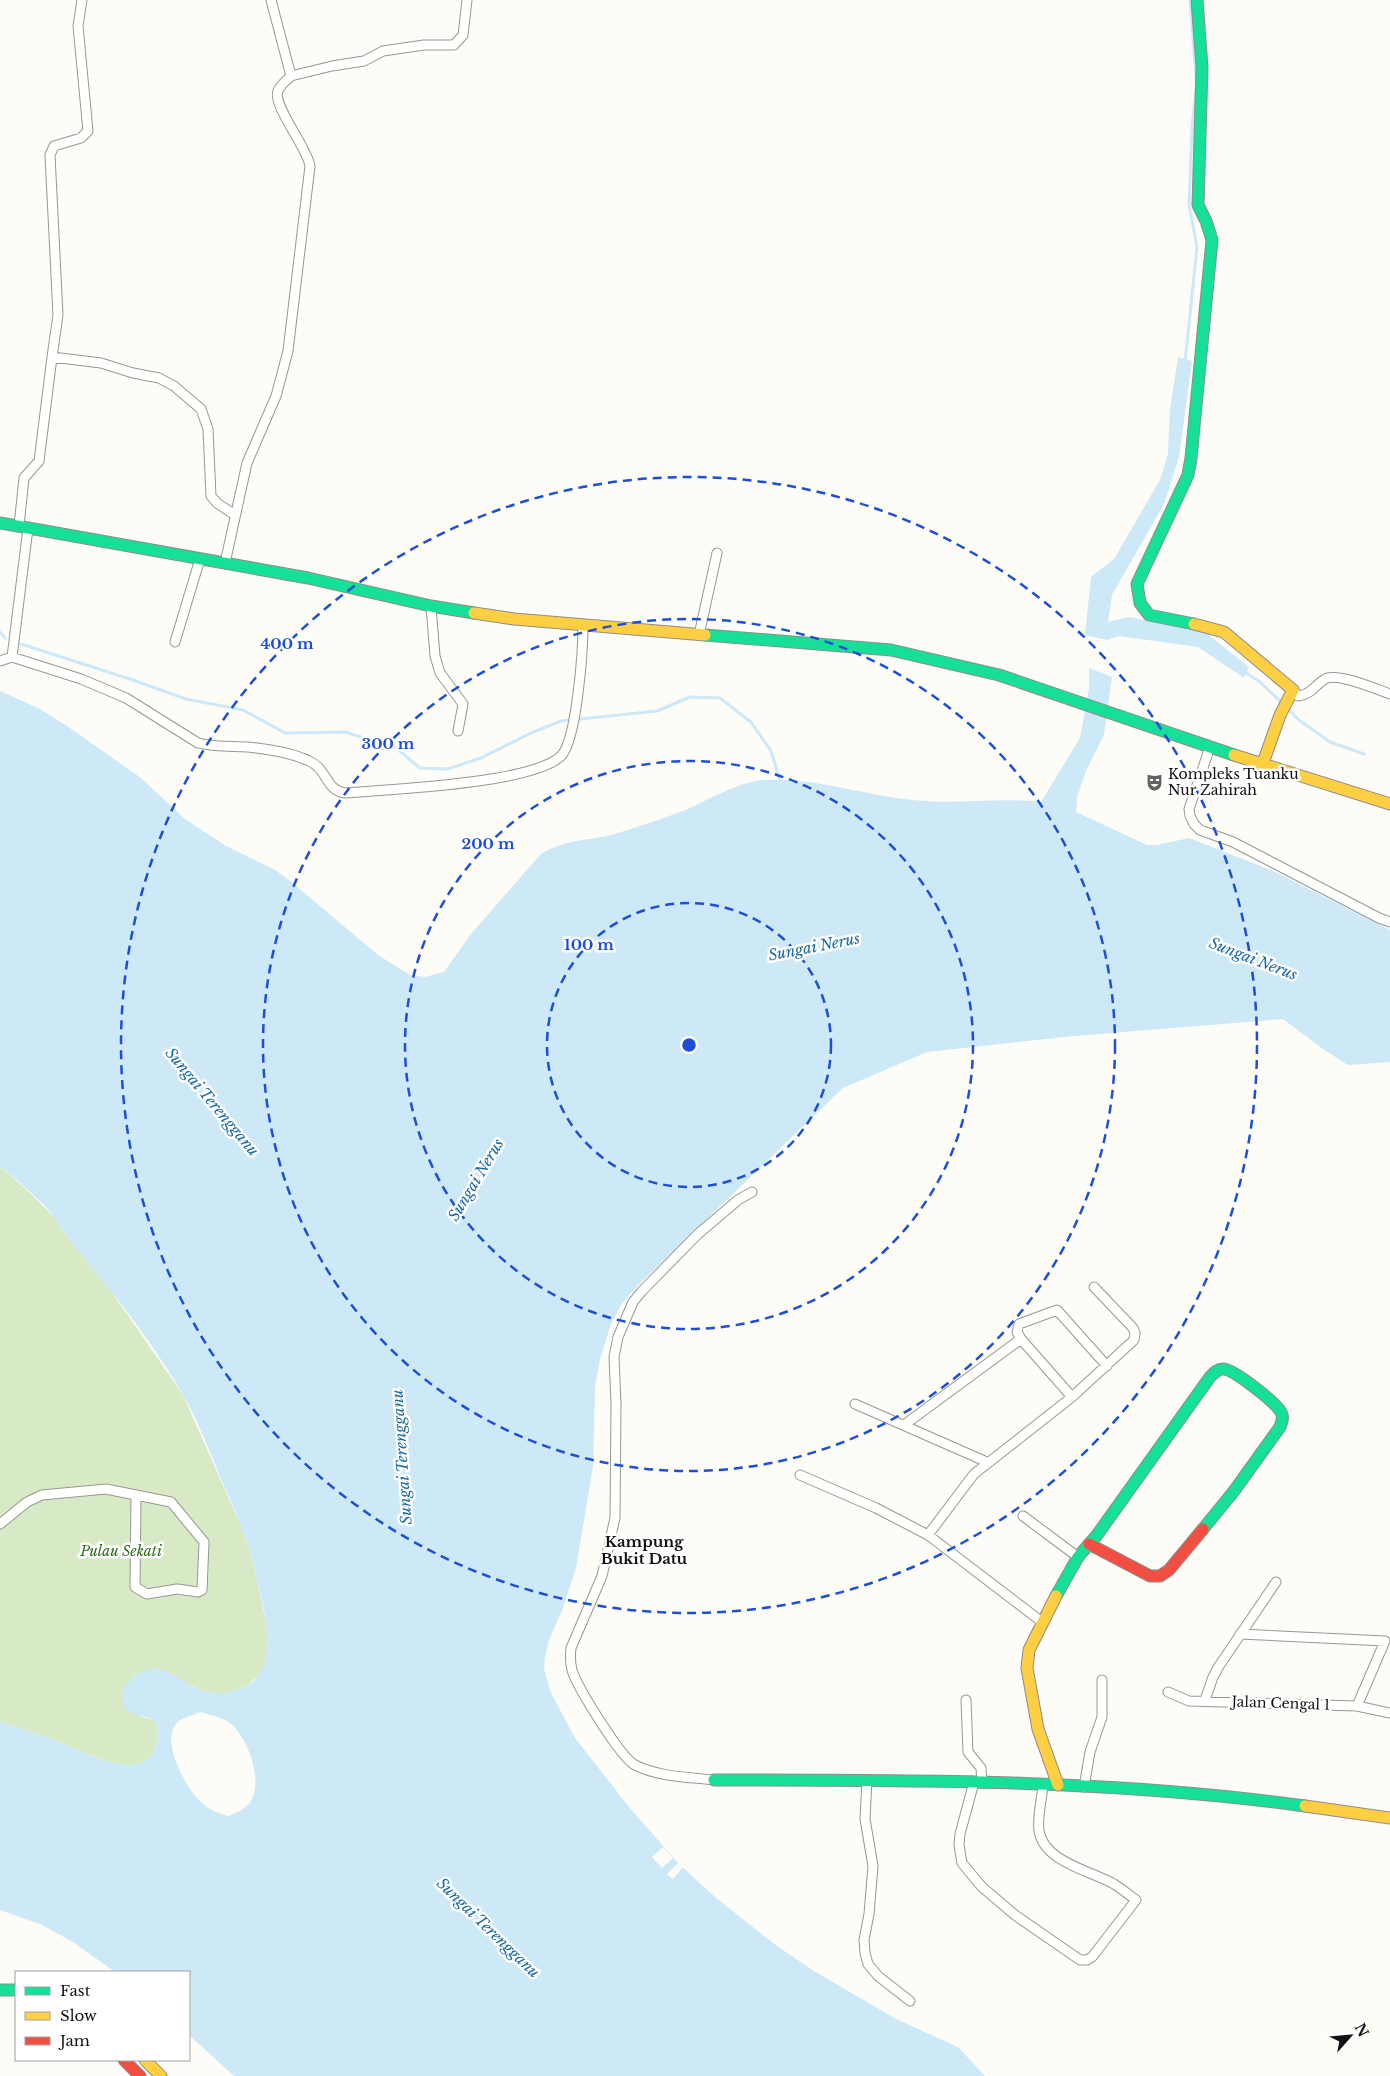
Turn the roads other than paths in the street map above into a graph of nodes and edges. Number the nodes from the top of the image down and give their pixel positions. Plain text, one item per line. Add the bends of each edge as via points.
1 (82, 0) edge
2 (271, 0) edge
3 (466, 0) edge
4 (1197, 0) edge
5 (291, 76) junction
6 (52, 357) junction
7 (234, 515) junction
8 (0, 522) edge
9 (24, 527) junction
10 (717, 553) dead end
11 (200, 559) junction
12 (224, 563) junction
13 (431, 606) junction
14 (583, 625) junction
15 (699, 636) junction
16 (175, 642) dead end
17 (12, 657) junction
18 (0, 661) edge
19 (1291, 694) junction
20 (1390, 694) edge
21 (458, 731) dead end
22 (1210, 748) junction
23 (1263, 763) junction
24 (1390, 804) edge
25 (1390, 922) edge
26 (752, 1192) dead end
27 (1094, 1287) dead end
28 (1022, 1339) junction
29 (1106, 1366) junction
30 (1072, 1397) junction
31 (855, 1404) dead end
32 (904, 1425) junction
33 (987, 1462) junction
34 (800, 1475) dead end
35 (136, 1496) dead end
36 (1023, 1516) dead end
37 (0, 1524) edge
38 (928, 1535) junction
39 (1089, 1544) junction
40 (1078, 1557) junction
41 (1276, 1582) dead end
42 (1042, 1622) junction
43 (1240, 1634) junction
44 (1102, 1680) dead end
45 (1168, 1692) dead end
46 (966, 1700) dead end
47 (1205, 1700) junction
48 (1357, 1706) junction
49 (1390, 1713) edge
50 (714, 1780) joint
51 (867, 1780) junction
52 (978, 1783) junction
53 (1044, 1785) junction
54 (1058, 1785) junction
55 (1084, 1787) junction
56 (1390, 1818) edge
57 (0, 1990) edge
58 (15, 1990) edge
59 (910, 2001) dead end
60 (125, 2061) edge
61 (146, 2061) edge
62 (140, 2076) edge
63 (161, 2076) edge

1 - 6 street via 78,26 88,131 81,138 54,146 50,155 58,315
2 - 5 street
3 - 5 street via 463,35 454,45 424,45 383,51 359,63
4 - 19 street via 1202,67 1198,205 1212,240 1200,379 1188,475 1142,571 1137,584 1138,595 1149,615 1224,632
5 - 7 street via 279,88 277,96 306,151 310,166 288,352 276,396 247,463
6 - 7 street via 101,363 159,378 201,409 208,428 211,496
6 - 9 street via 39,461 24,478
7 - 12 street
8 - 9 street
9 - 11 street
9 - 17 street
10 - 15 street
11 - 12 street
11 - 16 street
12 - 13 street
13 - 14 street
13 - 21 street via 435,656 440,673 464,704
14 - 15 street
14 - 17 street via 583,653 575,711 562,755 534,770 490,780 345,793 331,787 321,768 311,761 289,753 198,743 126,698
15 - 22 street via 891,650 1000,675
17 - 18 street
19 - 20 street via 1303,696 1324,680 1336,677
19 - 23 street
22 - 23 street
22 - 25 street via 1189,809 1194,824 1200,830 1233,842
23 - 24 street
26 - 50 street via 698,1234 642,1291 633,1302 618,1338 614,1357 614,1518 602,1576 571,1648 570,1658 572,1672 581,1689 621,1753 633,1764 663,1774
27 - 29 street via 1135,1334 1134,1340
28 - 29 street via 1017,1332 1019,1324 1056,1310
28 - 30 street
28 - 32 street
29 - 30 street
30 - 33 street
31 - 32 street
32 - 33 street
33 - 38 street via 962,1487
34 - 38 street
35 - 37 street via 135,1587 147,1594 202,1590 204,1542 171,1502 106,1489 42,1495 16,1509
36 - 40 street
38 - 42 street
39 - 39 street via 1217,1371 1224,1368 1234,1372 1283,1414 1280,1427 1234,1491 1162,1576 1150,1576
39 - 40 street
40 - 42 street
41 - 43 street
42 - 54 street via 1029,1650 1027,1668 1038,1730
43 - 47 street via 1213,1677
43 - 48 street via 1385,1641
44 - 55 street via 1102,1717 1090,1752
45 - 47 street, Jalan Cengal 1 via 1186,1700
46 - 52 street via 968,1752 980,1766
47 - 48 street, Jalan Cengal 1
48 - 49 street, Jalan Cengal 1
50 - 51 street
51 - 52 street
51 - 59 street via 865,1819 873,1866 865,1953 868,1964 878,1976
52 - 53 street
52 - 53 street via 960,1834 961,1856 967,1869 982,1887 1015,1915 1080,1960 1087,1960 1136,1900 1114,1884 1062,1860 1045,1845 1039,1832
53 - 54 street
54 - 55 street
55 - 56 street via 1246,1798
57 - 58 street
60 - 62 street
61 - 63 street

